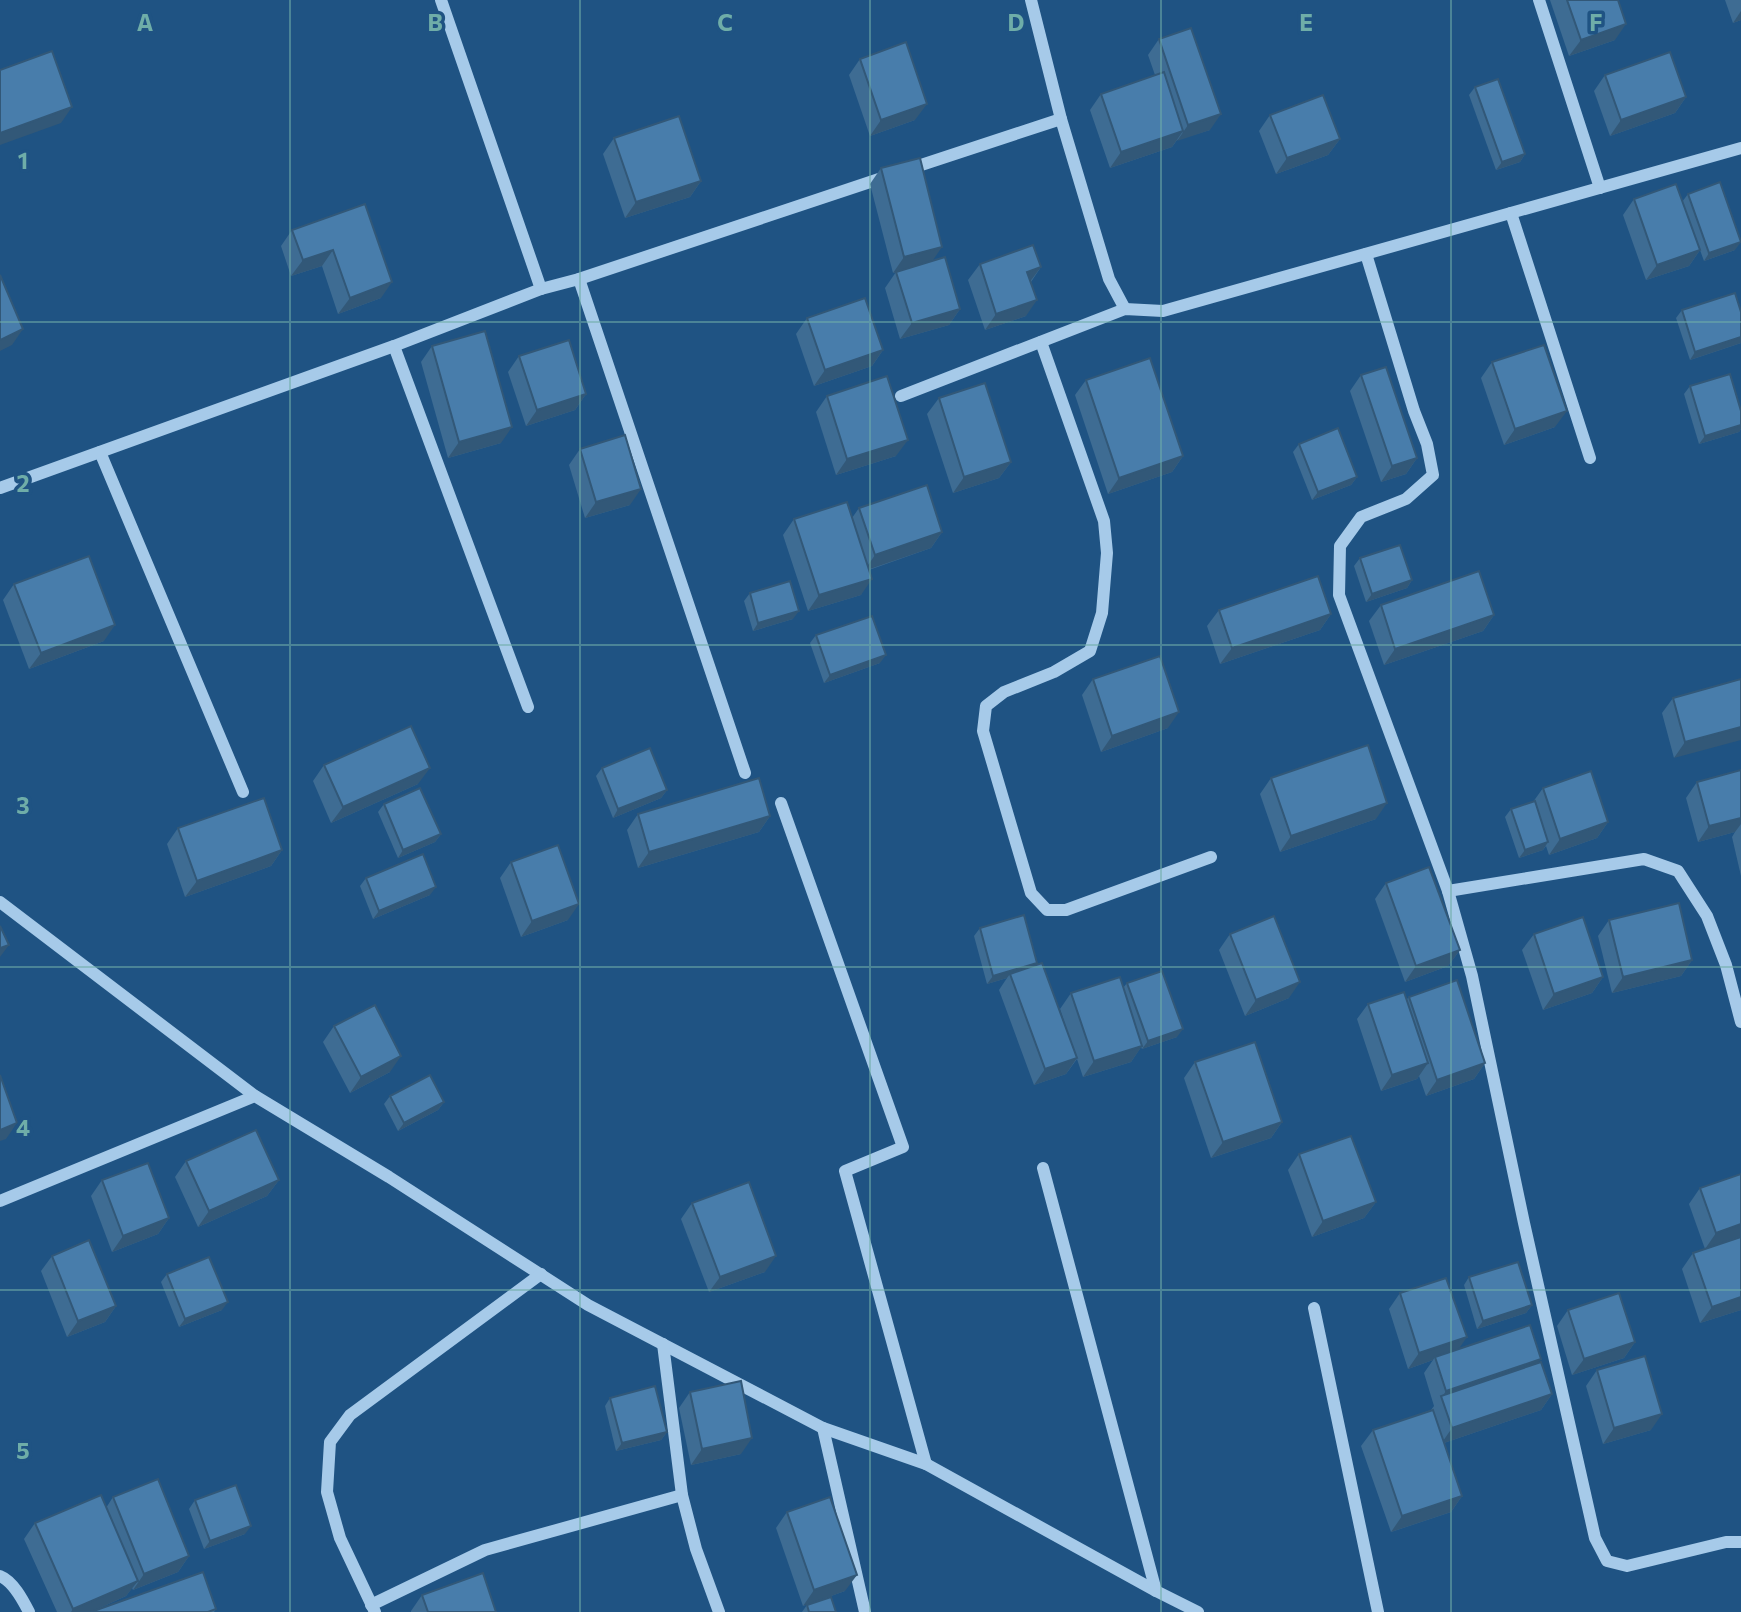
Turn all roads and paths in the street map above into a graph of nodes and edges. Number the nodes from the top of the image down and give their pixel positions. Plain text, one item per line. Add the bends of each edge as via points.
1 (441, 0) edge
2 (1031, 0) edge
3 (1539, 0) edge
4 (1061, 119) junction
5 (1741, 148) edge
6 (1600, 188) junction
7 (1511, 213) junction
8 (1366, 254) junction
9 (579, 279) junction
10 (541, 289) junction
11 (1125, 310) junction
12 (1041, 342) junction
13 (394, 346) junction
14 (901, 396) dead end
15 (100, 452) junction
16 (1590, 458) dead end
17 (0, 488) edge
18 (528, 707) dead end
19 (745, 773) dead end
20 (243, 792) dead end
21 (781, 803) dead end
22 (1211, 857) dead end
23 (1448, 891) junction
24 (0, 902) edge
25 (1741, 1022) edge
26 (255, 1096) junction
27 (1043, 1168) dead end
28 (0, 1201) edge
29 (541, 1274) junction
30 (1314, 1308) dead end
31 (663, 1345) junction
32 (823, 1428) junction
33 (926, 1464) junction
34 (682, 1495) junction
35 (1741, 1542) edge
36 (0, 1576) edge
37 (1156, 1591) junction
38 (373, 1608) edge
39 (29, 1612) edge
40 (719, 1612) edge
41 (865, 1612) edge
42 (1198, 1612) edge
43 (1378, 1612) edge

1 - 10 street
2 - 4 street
3 - 6 street
4 - 9 street
4 - 11 street via 1109,279
5 - 6 street
6 - 7 street
7 - 8 street
7 - 16 street
8 - 11 street via 1163,312
8 - 23 street via 1433,475 1406,499 1361,517 1340,546 1339,595
9 - 10 street
9 - 19 street
10 - 13 street
11 - 12 street
12 - 14 street
12 - 22 street via 1104,521 1107,553 1102,613 1090,651 1004,692 986,706 983,731 1031,893 1047,909 1066,909
13 - 15 street
13 - 18 street
15 - 17 street
15 - 20 street
21 - 33 street via 903,1147 845,1171
23 - 25 street via 1644,859 1678,871 1707,916
23 - 35 street via 1472,976 1595,1538 1607,1560 1627,1566
24 - 26 street
26 - 28 street
26 - 29 street
27 - 37 street
29 - 31 street
29 - 38 street via 350,1415 330,1442 327,1492 340,1538
30 - 43 street
31 - 32 street
31 - 34 street
32 - 33 street
32 - 41 street
33 - 37 street
34 - 38 street via 485,1550
34 - 40 street
36 - 39 street via 18,1592
37 - 42 street

